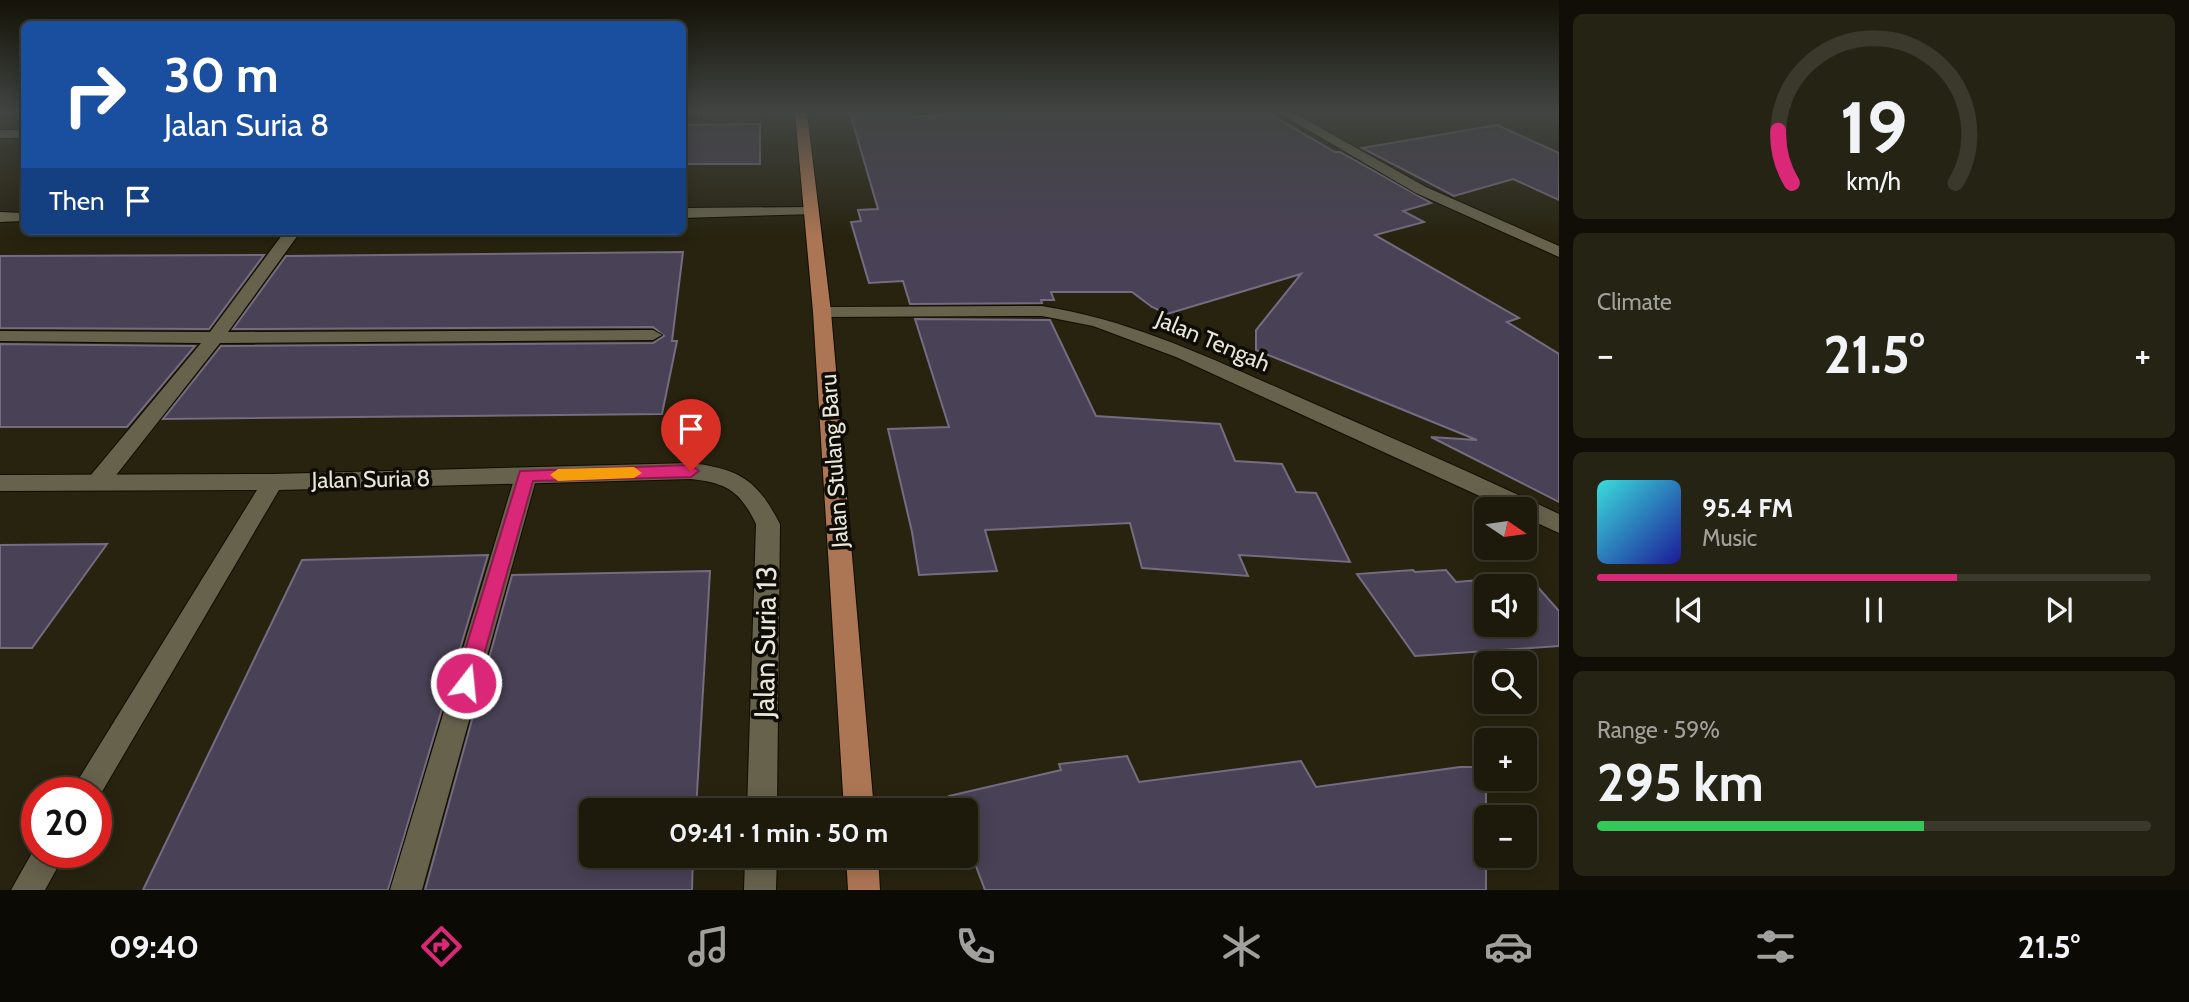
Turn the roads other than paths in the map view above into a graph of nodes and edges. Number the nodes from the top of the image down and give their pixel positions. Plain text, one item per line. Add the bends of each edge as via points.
1 (805, 155) edge
2 (1358, 155) edge
3 (810, 211) junction
4 (686, 213) edge
5 (0, 217) edge
6 (21, 217) edge
7 (290, 235) edge
8 (1559, 252) edge
9 (822, 312) junction
10 (653, 335) dead end
11 (0, 336) edge
12 (215, 338) junction
13 (526, 476) junction
14 (98, 482) junction
15 (273, 482) junction
16 (740, 482) joint
17 (0, 483) edge
18 (1559, 524) edge
19 (95, 777) edge
20 (762, 798) edge
21 (858, 798) edge
22 (40, 868) edge
23 (761, 868) edge
24 (863, 868) edge
25 (27, 890) edge
26 (405, 890) edge
27 (760, 890) edge
28 (864, 890) edge

1 - 3 main road, Jalan Stulang Baru
2 - 8 street via 1421,190
3 - 4 street
3 - 9 main road, Jalan Stulang Baru
5 - 6 street
7 - 12 street
9 - 18 street, Jalan Tengah via 1042,311 1077,315 1154,341
9 - 21 main road, Jalan Stulang Baru
10 - 12 street
11 - 12 street
12 - 14 street
13 - 15 street, Jalan Suria 8
13 - 16 street, Jalan Suria 8 via 691,471 716,473
13 - 26 street
14 - 15 street, Jalan Suria 8
14 - 17 street, Jalan Suria 8
15 - 19 street
16 - 20 street, Jalan Suria 13 via 757,500 768,524
22 - 25 street
23 - 27 street
24 - 28 main road

